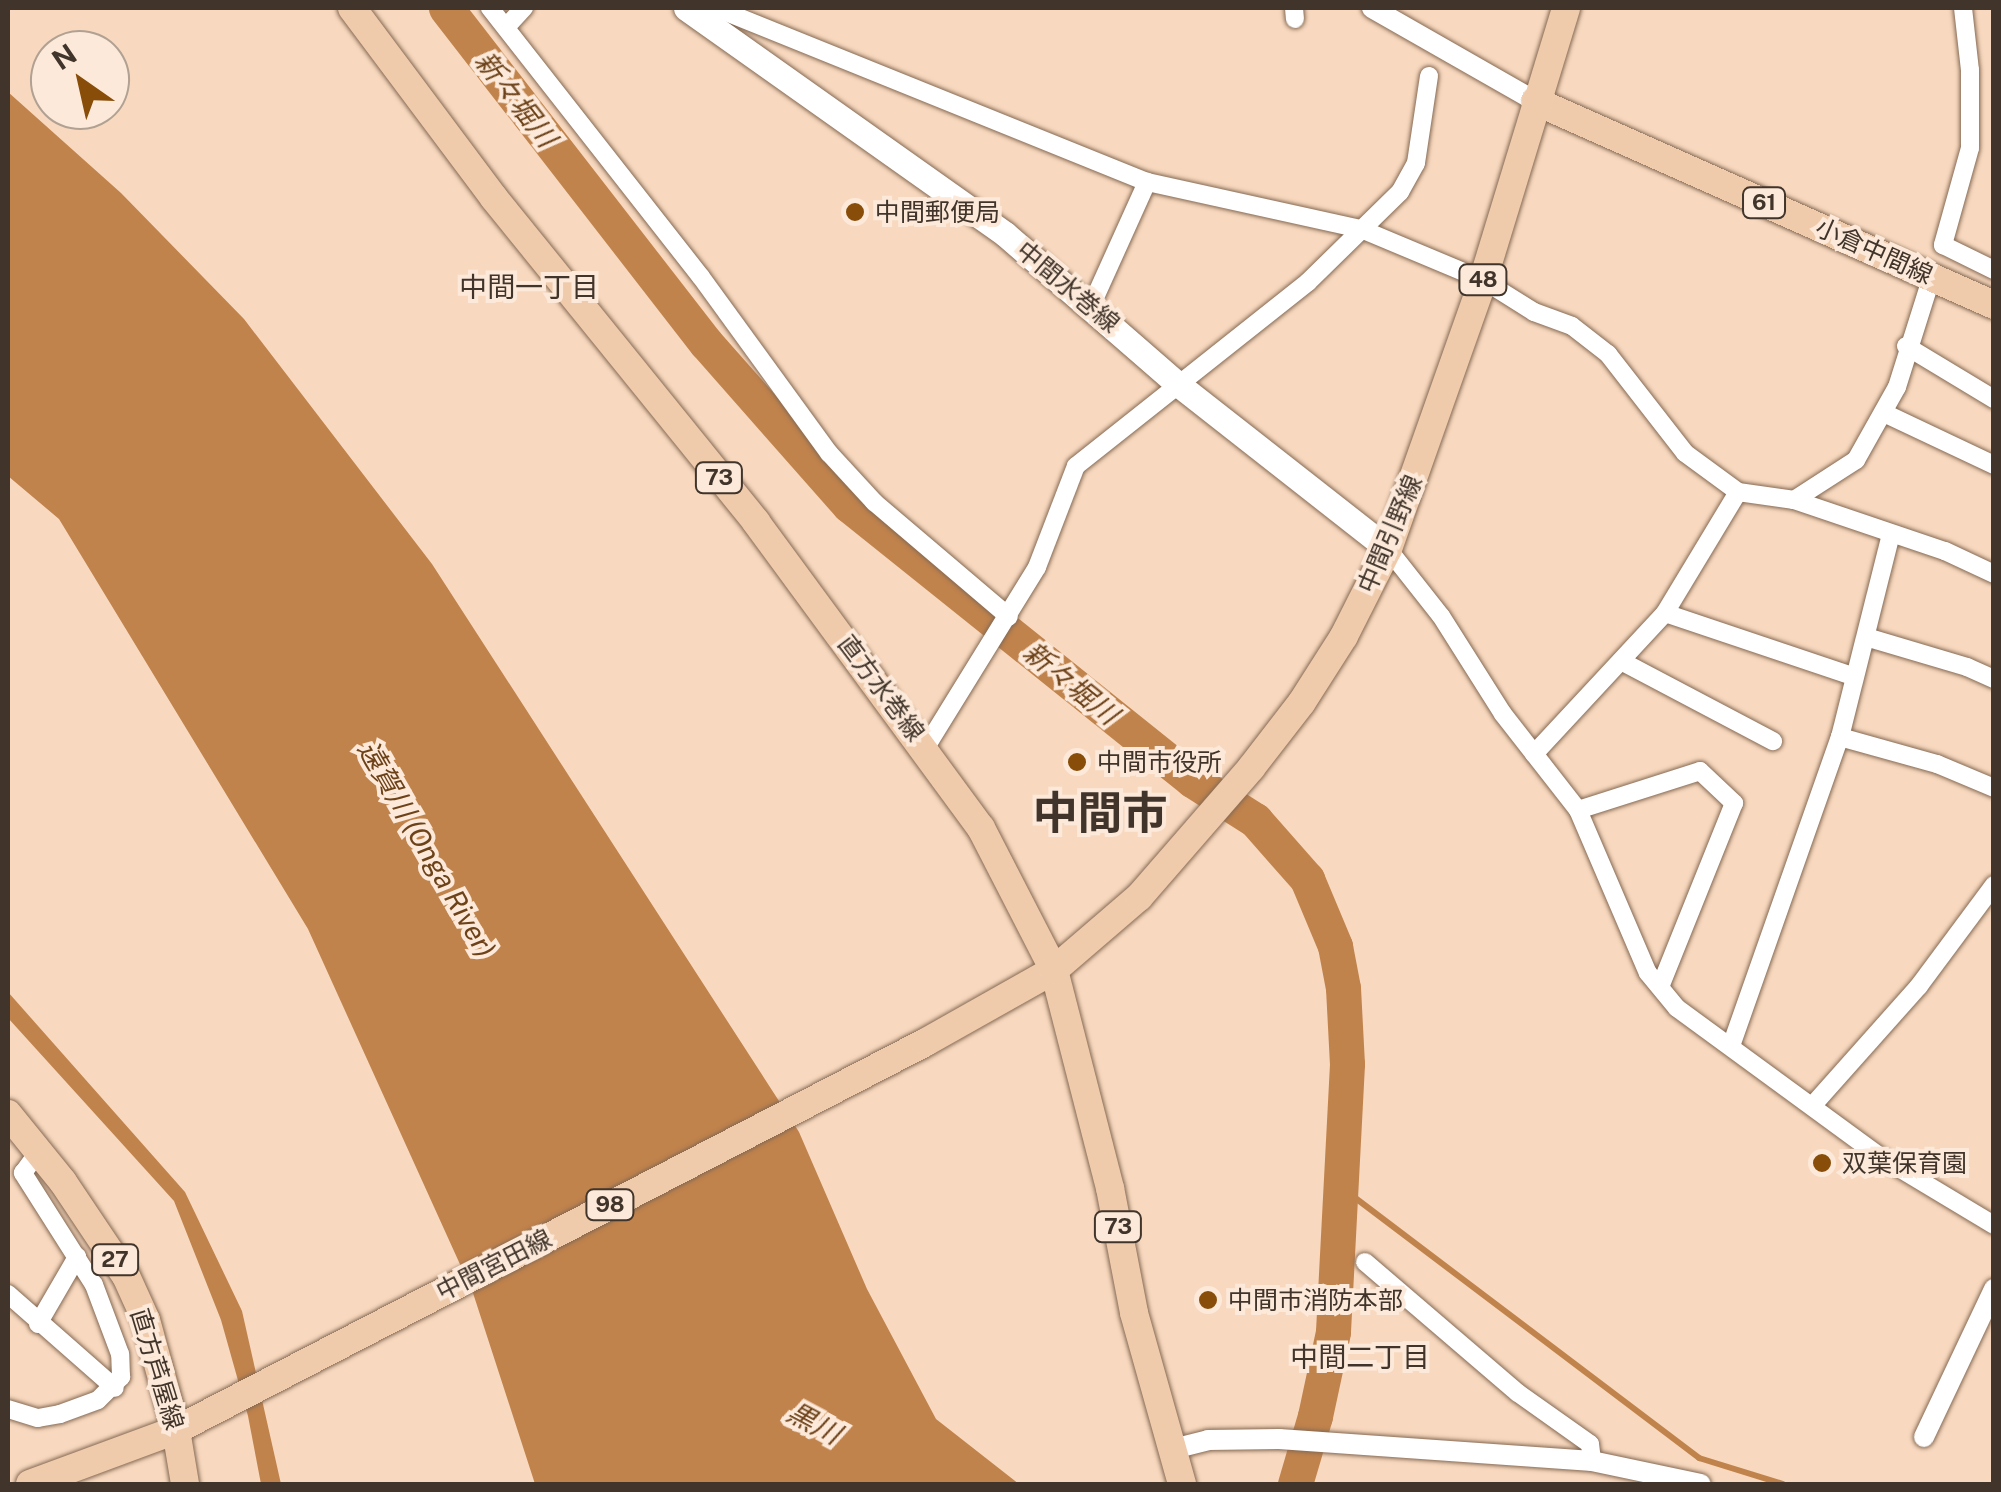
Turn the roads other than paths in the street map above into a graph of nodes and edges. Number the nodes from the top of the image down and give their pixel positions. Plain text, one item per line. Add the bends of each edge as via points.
1 (352, 8) edge
2 (490, 8) edge
3 (524, 8) edge
4 (686, 8) edge
5 (716, 8) edge
6 (1372, 8) edge
7 (1566, 8) edge
8 (1963, 8) edge
9 (506, 26) junction
10 (1429, 76) dead end
11 (1535, 101) junction
12 (1147, 182) junction
13 (1360, 229) junction
14 (1994, 270) edge
15 (1932, 276) junction
16 (1483, 280) junction
17 (1092, 304) junction
18 (1994, 305) edge
19 (1906, 346) junction
20 (1179, 385) junction
21 (1994, 399) edge
22 (1884, 413) junction
23 (1994, 465) edge
24 (1738, 492) junction
25 (1794, 500) junction
26 (1892, 534) junction
27 (1388, 549) junction
28 (1994, 574) edge
29 (1666, 613) junction
30 (1009, 617) junction
31 (1866, 637) junction
32 (1621, 662) junction
33 (1855, 677) junction
34 (1994, 679) edge
35 (1840, 736) junction
36 (1773, 741) dead end
37 (926, 747) junction
38 (1534, 754) junction
39 (1994, 788) edge
40 (1578, 810) junction
41 (1994, 885) edge
42 (1054, 970) junction
43 (1660, 985) junction
44 (1731, 1046) junction
45 (1812, 1105) junction
46 (8, 1114) edge
47 (38, 1152) junction
48 (1994, 1225) edge
49 (76, 1257) junction
50 (1366, 1262) dead end
51 (1994, 1289) edge
52 (8, 1294) edge
53 (38, 1324) junction
54 (115, 1388) junction
55 (8, 1409) edge
56 (187, 1424) junction
57 (1924, 1437) dead end
58 (1173, 1449) junction
59 (1592, 1461) junction
60 (30, 1484) edge
61 (185, 1484) edge
62 (1182, 1484) edge
63 (1701, 1484) edge

1 - 37 main road, 直方水巻線 / 73
2 - 9 street
3 - 9 street
4 - 17 main road, 中間水巻線 via 1006,234
5 - 12 street
6 - 11 street
7 - 11 main road, 中間引野線 / 48
8 - 14 street via 1970,148 1943,246
9 - 30 street via 830,453 874,502
10 - 13 street via 1416,163 1400,192
11 - 15 main road, 小倉中間線 / 61
11 - 16 main road, 中間引野線 / 48
12 - 13 street
12 - 17 street
13 - 16 street
13 - 20 street via 1308,282
15 - 18 main road, 小倉中間線 / 61
15 - 19 street
16 - 24 street via 1534,312 1572,326 1608,354 1685,453
16 - 27 main road, 中間引野線 / 48
17 - 20 main road, 中間水巻線
19 - 21 street
19 - 22 street
20 - 27 main road, 中間水巻線
20 - 30 street via 1076,466 1037,567
22 - 23 street
22 - 25 street via 1856,460
24 - 25 street
24 - 29 street
25 - 26 street
26 - 28 street
26 - 31 street
27 - 38 street
27 - 42 main road, 中間引野線 / 48 via 1333,653 1251,768 1139,898
29 - 32 street
29 - 33 street
30 - 37 street
31 - 33 street
31 - 34 street
32 - 36 street
32 - 38 street
33 - 35 street
35 - 39 street
35 - 44 street
37 - 42 main road, 直方水巻線 / 73 via 981,828
38 - 40 street
40 - 43 street via 1648,973
40 - 43 street via 1700,771 1734,803
41 - 45 street via 1918,986
42 - 56 main road, 中間宮田線 / 98
42 - 58 main road, 直方水巻線 / 73 via 1110,1188 1134,1313
43 - 44 street via 1677,1008
44 - 45 street
45 - 48 street via 1879,1156
46 - 47 main road, 直方芦屋線 / 27
47 - 49 street via 22,1173
47 - 56 main road, 直方芦屋線 / 27 via 126,1276
49 - 53 street
49 - 54 street via 120,1354
50 - 59 street via 1518,1393 1590,1444
51 - 57 street
52 - 53 street
53 - 54 street
54 - 55 street via 60,1414 38,1418
56 - 60 main road, 中間宮田線 / 98
56 - 61 main road, 直方芦屋線 / 27
58 - 59 street via 1208,1440 1279,1439
58 - 62 main road, 直方水巻線 / 73
59 - 63 street

